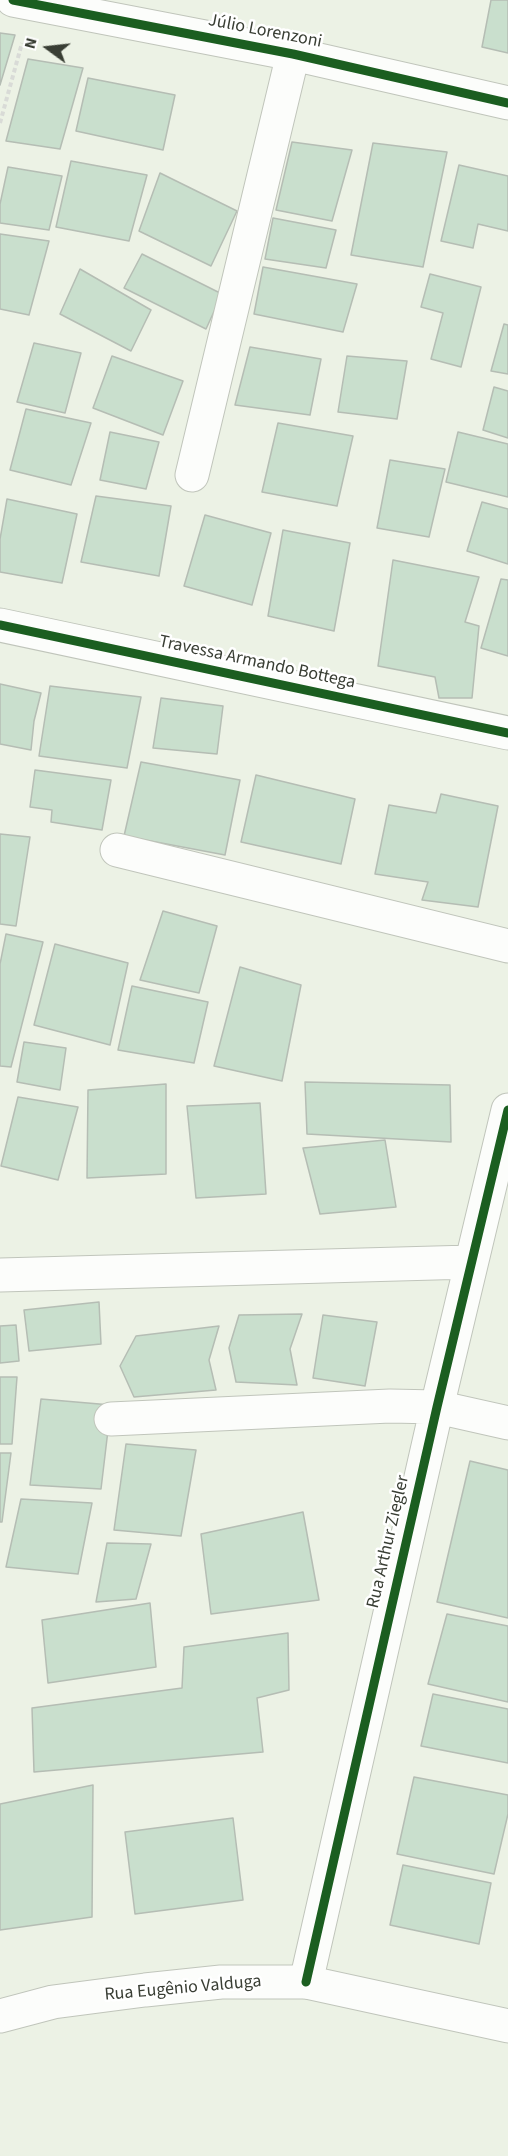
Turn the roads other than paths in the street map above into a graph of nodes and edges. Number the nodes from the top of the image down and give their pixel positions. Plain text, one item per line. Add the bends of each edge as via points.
1 (27, 1) edge
2 (293, 54) junction
3 (508, 103) edge
4 (192, 475) dead end
5 (0, 625) edge
6 (508, 733) edge
7 (117, 850) dead end
8 (508, 946) edge
9 (508, 1110) edge
10 (471, 1262) junction
11 (0, 1275) edge
12 (437, 1407) junction
13 (111, 1419) dead end
14 (508, 1423) edge
15 (306, 1982) junction
16 (0, 2016) edge
17 (508, 2026) edge

1 - 2 street, Júlio Lorenzoni
2 - 3 street, Júlio Lorenzoni
2 - 4 street
5 - 6 street, Travessa Armando Bottega
7 - 8 street
9 - 10 street, Rua Arthur Ziegler
10 - 11 street
10 - 12 street, Rua Arthur Ziegler
12 - 13 street
12 - 14 street
12 - 15 street, Rua Arthur Ziegler
15 - 16 street, Rua Eugênio Valduga via 221,1982 145,1990 52,2002
15 - 17 street, Rua Eugênio Valduga

